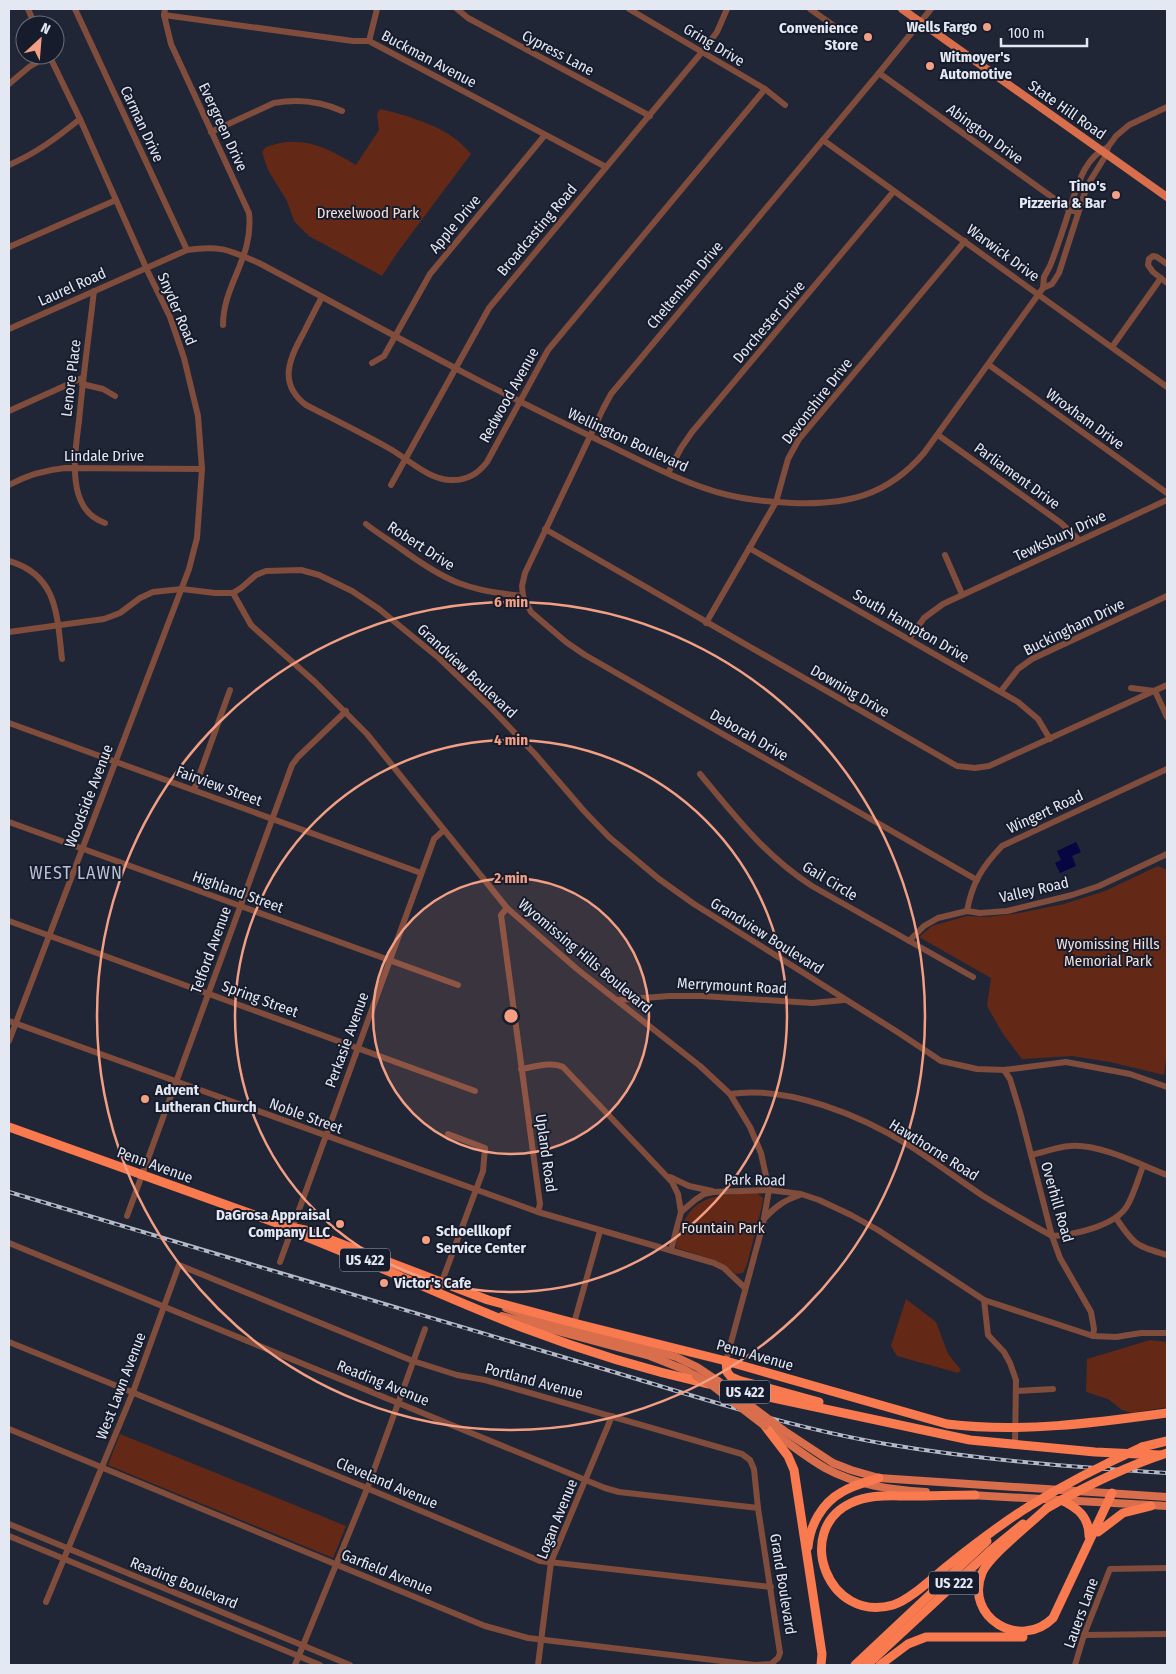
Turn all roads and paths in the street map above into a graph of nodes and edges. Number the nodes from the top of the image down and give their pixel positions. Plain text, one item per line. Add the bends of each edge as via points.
1 (74, 9) edge
2 (377, 9) edge
3 (457, 9) edge
4 (629, 9) edge
5 (727, 9) edge
6 (810, 9) edge
7 (902, 9) edge
8 (931, 9) edge
9 (165, 12) edge
10 (921, 22) junction
11 (837, 28) dead end
12 (370, 41) junction
13 (702, 52) junction
14 (33, 65) edge
15 (54, 65) edge
16 (879, 73) junction
17 (9, 84) edge
18 (765, 89) junction
19 (785, 104) dead end
20 (1167, 106) edge
21 (342, 111) dead end
22 (650, 116) junction
23 (80, 119) junction
24 (212, 132) junction
25 (545, 135) junction
26 (823, 140) junction
27 (1104, 151) junction
28 (9, 165) edge
29 (606, 168) junction
30 (894, 191) junction
31 (1167, 197) edge
32 (116, 200) junction
33 (1070, 210) junction
34 (1078, 212) junction
35 (964, 241) junction
36 (9, 247) edge
37 (187, 250) junction
38 (244, 257) junction
39 (1167, 264) edge
40 (146, 268) junction
41 (1161, 278) junction
42 (1167, 283) edge
43 (1043, 288) junction
44 (94, 291) junction
45 (1039, 294) junction
46 (322, 297) junction
47 (223, 325) dead end
48 (9, 329) edge
49 (395, 336) junction
50 (1112, 346) junction
51 (372, 363) dead end
52 (989, 365) junction
53 (455, 368) junction
54 (82, 381) junction
55 (1167, 386) edge
56 (115, 396) dead end
57 (519, 402) junction
58 (9, 411) edge
59 (938, 435) junction
60 (590, 436) junction
61 (405, 459) junction
62 (76, 468) junction
63 (202, 469) junction
64 (668, 473) junction
65 (391, 485) dead end
66 (9, 486) edge
67 (1167, 493) edge
68 (1167, 500) edge
69 (776, 502) junction
70 (105, 523) dead end
71 (366, 524) dead end
72 (545, 529) junction
73 (1079, 540) junction
74 (749, 548) junction
75 (945, 555) dead end
76 (9, 561) edge
77 (182, 589) junction
78 (233, 593) junction
79 (962, 594) junction
80 (523, 596) junction
81 (1167, 596) edge
82 (706, 623) junction
83 (58, 625) junction
84 (9, 632) edge
85 (909, 639) junction
86 (62, 659) dead end
87 (1167, 685) edge
88 (1131, 688) dead end
89 (230, 690) dead end
90 (1001, 691) junction
91 (1155, 691) junction
92 (346, 711) junction
93 (1167, 717) edge
94 (9, 723) edge
95 (1050, 739) junction
96 (116, 762) junction
97 (1167, 770) edge
98 (700, 774) dead end
99 (194, 790) junction
100 (272, 818) junction
101 (9, 822) edge
102 (444, 830) junction
103 (82, 849) junction
104 (1167, 854) edge
105 (421, 873) junction
106 (977, 880) junction
107 (240, 906) junction
108 (507, 908) junction
109 (967, 911) junction
110 (9, 921) edge
111 (49, 936) junction
112 (909, 941) junction
113 (389, 960) junction
114 (974, 977) dead end
115 (458, 986) dead end
116 (208, 994) junction
117 (618, 1000) junction
118 (844, 1000) junction
119 (12, 1022) edge
120 (9, 1041) edge
121 (358, 1048) junction
122 (521, 1069) junction
123 (1004, 1070) junction
124 (176, 1082) junction
125 (1167, 1086) edge
126 (474, 1091) dead end
127 (730, 1094) junction
128 (9, 1126) edge
129 (448, 1134) dead end
130 (325, 1137) junction
131 (1031, 1155) junction
132 (1143, 1166) junction
133 (143, 1175) junction
134 (1167, 1175) edge
135 (667, 1176) junction
136 (476, 1190) junction
137 (769, 1190) junction
138 (713, 1192) junction
139 (801, 1194) junction
140 (538, 1212) junction
141 (682, 1212) junction
142 (127, 1216) dead end
143 (1116, 1218) junction
144 (765, 1219) junction
145 (292, 1229) junction
146 (600, 1231) junction
147 (1052, 1236) junction
148 (9, 1243) edge
149 (671, 1250) junction
150 (1167, 1255) edge
151 (280, 1262) dead end
152 (440, 1287) junction
153 (745, 1288) junction
154 (488, 1300) junction
155 (984, 1300) junction
156 (268, 1301) joint
157 (164, 1307) junction
158 (483, 1310) junction
159 (574, 1323) junction
160 (425, 1329) dead end
161 (1167, 1333) edge
162 (1093, 1336) junction
163 (9, 1342) edge
164 (413, 1360) junction
165 (726, 1361) junction
166 (1053, 1389) dead end
167 (1017, 1391) junction
168 (133, 1392) junction
169 (398, 1403) junction
170 (1167, 1413) edge
171 (612, 1416) junction
172 (864, 1417) junction
173 (765, 1426) junction
174 (1016, 1427) junction
175 (9, 1430) edge
176 (1167, 1441) edge
177 (1015, 1445) junction
178 (1167, 1454) edge
179 (102, 1468) junction
180 (879, 1478) junction
181 (585, 1480) junction
182 (864, 1484) junction
183 (366, 1489) junction
184 (1112, 1493) junction
185 (975, 1495) junction
186 (1167, 1497) edge
187 (1061, 1500) junction
188 (1109, 1504) junction
189 (1152, 1506) junction
190 (1167, 1506) edge
191 (1028, 1507) junction
192 (758, 1508) junction
193 (1047, 1508) junction
194 (9, 1524) edge
195 (1098, 1532) junction
196 (9, 1536) edge
197 (1090, 1540) junction
198 (68, 1549) junction
199 (64, 1560) junction
200 (551, 1562) junction
201 (336, 1565) junction
202 (809, 1567) junction
203 (1167, 1568) edge
204 (771, 1587) junction
205 (46, 1602) dead end
206 (1167, 1634) edge
207 (1084, 1635) junction
208 (541, 1640) junction
209 (303, 1646) junction
210 (298, 1657) junction
211 (775, 1662) joint
212 (295, 1665) edge
213 (320, 1665) edge
214 (350, 1665) edge
215 (538, 1665) edge
216 (821, 1665) edge
217 (855, 1665) edge
218 (867, 1665) edge
219 (880, 1665) edge
220 (1075, 1665) edge

1 - 37 street, Carman Drive
2 - 12 street
3 - 22 street, Cypress Lane via 468,18
4 - 13 street, Gring Drive
5 - 13 street, Broadcasting Road via 717,32
6 - 11 street
7 - 10 main road, State Hill Road
8 - 10 street, Cheltenham Drive
9 - 12 street, Buckman Avenue
9 - 24 street, Evergreen Drive via 171,44
10 - 16 street, Cheltenham Drive
10 - 27 main road, State Hill Road
12 - 25 street, Buckman Avenue
13 - 18 street, Gring Drive
13 - 22 street, Broadcasting Road
14 - 17 street
15 - 23 street, Snyder Road
16 - 26 street, Cheltenham Drive
16 - 33 street, Abington Drive
18 - 19 street, Gring Drive
18 - 57 street, Redwood Avenue via 548,350
20 - 27 street via 1129,125
21 - 24 street via 326,104 284,101
22 - 29 street, Broadcasting Road
23 - 28 street via 50,144
23 - 32 street, Snyder Road
24 - 38 street, Evergreen Drive via 249,213 250,230
25 - 29 street, Buckman Avenue
25 - 49 street, Apple Drive via 430,274
26 - 30 street, Warwick Drive
26 - 60 street, Cheltenham Drive via 618,385
27 - 31 main road, State Hill Road
27 - 33 street, Wellington Boulevard via 1080,178
27 - 34 street, Wellington Boulevard
29 - 53 street, Broadcasting Road via 489,308
30 - 35 street, Warwick Drive
30 - 64 street, Dorchester Drive via 692,432
32 - 36 street
32 - 40 street, Snyder Road
33 - 34 street, Abington Drive
33 - 43 street, Wellington Boulevard via 1044,277
34 - 43 street, Wellington Boulevard via 1059,273 1052,284
35 - 45 street, Warwick Drive
35 - 69 street, Devonshire Drive via 799,439 788,459
37 - 38 street, Wellington Boulevard via 222,248
37 - 40 street, Wellington Boulevard
38 - 46 street, Wellington Boulevard
38 - 47 street, Evergreen Drive via 224,307
39 - 41 street via 1153,256 1149,259 1148,265
40 - 44 street, Laurel Road
40 - 63 street, Snyder Road via 170,317 184,358 198,416
41 - 42 street
41 - 50 street
43 - 45 street, Wellington Boulevard
44 - 48 street, Laurel Road
44 - 54 street, Lenore Place
45 - 50 street, Warwick Drive
45 - 52 street, Wellington Boulevard
46 - 49 street, Wellington Boulevard
46 - 61 street, Redwood Avenue via 291,358 289,382 306,405
49 - 51 street, Apple Drive via 384,356
49 - 53 street, Wellington Boulevard
50 - 55 street, Warwick Drive
52 - 59 street, Wellington Boulevard
52 - 67 street, Wroxham Drive
53 - 57 street, Wellington Boulevard
53 - 61 street, Broadcasting Road
54 - 56 street
54 - 58 street
54 - 62 street, Lenore Place
57 - 60 street, Wellington Boulevard
57 - 61 street, Redwood Avenue via 487,462 464,479 441,478
59 - 69 street, Wellington Boulevard via 903,474 858,498 829,503
59 - 73 street, Parliament Drive via 1061,523
60 - 64 street, Wellington Boulevard
60 - 72 street, Cheltenham Drive
61 - 65 street, Broadcasting Road
62 - 63 street, Lindale Drive
62 - 66 street, Lindale Drive via 31,474
62 - 70 street, Lenore Place via 82,505 97,520
63 - 77 street, Snyder Road via 197,538
64 - 69 street, Wellington Boulevard via 716,492
68 - 73 street, Tewksbury Drive
69 - 74 street, Devonshire Drive
71 - 80 street, Robert Drive via 452,582 486,592
72 - 80 street, Cheltenham Drive via 522,582
72 - 82 street, Downing Drive
73 - 79 street, Tewksbury Drive
74 - 82 street, Devonshire Drive
74 - 85 street, South Hampton Drive
75 - 79 street
76 - 83 street via 27,568 42,580 52,597
77 - 78 street
77 - 83 street via 153,592 104,619
77 - 96 street, Woodside Avenue
78 - 92 street, Wyomissing Hills Boulevard via 251,625
78 - 118 street, Grandview Boulevard via 266,570 300,570 336,583 379,609 440,659 488,705 584,811 635,860 694,904
79 - 85 street, Tewksbury Drive via 929,613
80 - 106 street, Deborah Drive via 536,618 585,655
81 - 90 street, Buckingham Drive via 1032,659 1018,669
82 - 95 street, Downing Drive via 957,766 989,766
83 - 84 street
83 - 86 street
85 - 90 street, South Hampton Drive
87 - 91 street, Downing Drive
88 - 91 street
89 - 99 street
90 - 95 street, South Hampton Drive via 1032,712
91 - 93 street
91 - 95 street, Downing Drive
92 - 100 street, Telford Avenue via 292,765
92 - 102 street, Wyomissing Hills Boulevard
94 - 96 street, Fairview Street
96 - 99 street, Fairview Street
96 - 103 street, Woodside Avenue
97 - 106 street, Wingert Road via 1002,846 989,859
98 - 112 street, Gail Circle via 751,835 781,864 812,886
99 - 100 street, Fairview Street
100 - 105 street, Fairview Street
100 - 107 street, Telford Avenue
101 - 103 street, Highland Street
102 - 105 street, Perkasie Avenue via 434,839
102 - 108 street, Wyomissing Hills Boulevard
103 - 107 street, Highland Street
103 - 111 street, Woodside Avenue
104 - 109 street, Valley Road via 1072,895 1007,911
105 - 113 street, Perkasie Avenue
106 - 109 street, Wingert Road via 970,892
107 - 113 street, Highland Street
107 - 116 street, Telford Avenue
108 - 117 street, Wyomissing Hills Boulevard
108 - 122 street, Upland Road via 501,915
109 - 112 street, Valley Road via 928,922
110 - 111 street, Spring Street
111 - 116 street, Spring Street
111 - 119 street, Woodside Avenue
112 - 114 street, Gail Circle
113 - 115 street, Highland Street
113 - 121 street, Perkasie Avenue
116 - 121 street, Spring Street
116 - 124 street, Telford Avenue
117 - 118 street, Merrymount Road via 669,996 812,1003
117 - 127 street, Wyomissing Hills Boulevard
118 - 123 street, Grandview Boulevard via 941,1061 976,1069
119 - 120 street, Woodside Avenue
119 - 124 street, Noble Street
121 - 126 street, Spring Street
121 - 130 street, Perkasie Avenue
122 - 135 street via 550,1064 564,1066
122 - 140 street, Upland Road via 540,1204
123 - 125 street, Grandview Boulevard via 1066,1062 1130,1074
123 - 131 street, Overhill Road via 1013,1089
124 - 130 street, Noble Street
124 - 133 street, Telford Avenue
127 - 137 street, Wyomissing Hills Boulevard via 761,1153
127 - 147 street, Hawthorne Road via 762,1092 790,1096 862,1121 910,1146 983,1196
128 - 133 highway, Penn Avenue / US 422
129 - 136 street via 485,1148 483,1170
130 - 136 street, Noble Street
130 - 145 street, Perkasie Avenue
131 - 132 street via 1081,1146
131 - 147 street, Overhill Road
132 - 134 street
132 - 143 street via 1126,1207
133 - 142 street, Telford Avenue
133 - 145 highway, Penn Avenue / US 422
135 - 138 street
135 - 141 street via 678,1194
136 - 140 street, Noble Street
136 - 152 street
137 - 138 street, Park Road
137 - 139 street, Park Road
137 - 144 street, Wyomissing Hills Boulevard
138 - 141 street, Park Road via 704,1194
139 - 144 street via 787,1199
139 - 155 street, Park Road via 820,1200 878,1230
140 - 146 street, Upland Road
141 - 149 street
143 - 147 street via 1099,1226
143 - 150 street via 1134,1242
144 - 153 street, Wyomissing Hills Boulevard
145 - 151 street, Perkasie Avenue
145 - 152 highway, Penn Avenue / US 422 via 303,1236
146 - 149 street, Upland Road
146 - 159 street
147 - 162 street, Overhill Road via 1060,1258 1091,1312
148 - 157 street, Reading Avenue
149 - 153 street, Upland Road via 724,1268
152 - 154 highway, Penn Avenue / US 422
152 - 158 highway, Penn Avenue / US 422
153 - 165 street, Wyomissing Hills Boulevard
154 - 159 highway, Penn Avenue / US 422
154 - 180 main road, Penn Avenue, bridge via 516,1313 676,1357 718,1381 833,1463
155 - 162 street, Park Road
155 - 167 street via 988,1335 1010,1363
156 - 157 street, West Lawn Avenue via 178,1265
156 - 164 street, Portland Avenue
157 - 168 street, West Lawn Avenue
157 - 169 street, Reading Avenue
158 - 172 highway, Penn Avenue / US 422 via 524,1328 649,1370
158 - 173 main road, Penn Avenue, bridge via 650,1356 683,1369 713,1386
159 - 165 highway, Penn Avenue / US 422
160 - 164 street
161 - 162 street, Park Road
163 - 168 street, Cleveland Avenue
164 - 169 street
164 - 171 street, Portland Avenue via 457,1375
165 - 172 highway via 727,1372 738,1380
165 - 174 highway, Penn Avenue / US 422 via 947,1424
166 - 167 street
167 - 174 street
168 - 179 street, West Lawn Avenue
168 - 183 street, Cleveland Avenue
169 - 181 street, Reading Avenue
169 - 183 street
170 - 174 highway, US 422 via 1067,1426
171 - 181 street, Logan Avenue
171 - 192 street, Portland Avenue via 742,1454 750,1460 754,1470
172 - 177 highway, Penn Avenue / US 422 via 970,1440
173 - 182 main road, Penn Avenue via 826,1469
173 - 202 highway via 788,1456 794,1470
174 - 177 street
175 - 179 street, Garfield Avenue
176 - 191 highway, US 222, bridge via 1142,1447 1072,1480
177 - 178 highway, US 422
178 - 193 highway, US 222, bridge via 1133,1464 1093,1482
179 - 198 street, West Lawn Avenue
179 - 201 street, Garfield Avenue
180 - 182 highway
180 - 184 main road, Penn Avenue
181 - 192 street, Reading Avenue via 619,1492
181 - 200 street, Logan Avenue
182 - 185 main road, Penn Avenue via 894,1490
182 - 202 highway via 835,1496 820,1512 809,1540
183 - 200 street, Cleveland Avenue via 540,1561
183 - 201 street
184 - 186 main road, Penn Avenue
184 - 188 highway
185 - 187 main road, Penn Avenue
185 - 191 highway via 871,1496 849,1503 836,1514 825,1532 822,1557 827,1576 840,1593 856,1603 873,1607 893,1605
187 - 188 main road, Penn Avenue
187 - 197 highway via 1085,1517
188 - 189 main road, Penn Avenue
188 - 195 highway
188 - 197 highway
189 - 190 main road, Penn Avenue
189 - 195 highway via 1123,1513
191 - 217 highway, US 222 via 966,1560
192 - 204 street, Grand Boulevard
193 - 197 highway via 984,1570 979,1584 980,1602 996,1623 1020,1632 1034,1630 1049,1622
193 - 218 highway, US 222 via 990,1551
194 - 198 street, Reading Boulevard
195 - 219 highway via 1060,1616 1044,1631 1019,1637 926,1637 908,1644
196 - 199 street, Reading Boulevard
198 - 199 street, West Lawn Avenue
198 - 209 street, Reading Boulevard
199 - 205 street, West Lawn Avenue
199 - 210 street, Reading Boulevard
200 - 204 street, Cleveland Avenue
200 - 208 street, Logan Avenue
201 - 208 street, Garfield Avenue via 485,1626
201 - 209 street
202 - 216 highway
203 - 207 street, Lauers Lane via 1110,1569
204 - 211 street, Grand Boulevard via 780,1646
206 - 207 street
207 - 220 street, Lauers Lane
208 - 211 street, Garfield Avenue via 755,1665
208 - 215 street, Logan Avenue
209 - 210 street
209 - 214 street, Reading Boulevard
210 - 212 street
210 - 213 street, Reading Boulevard

